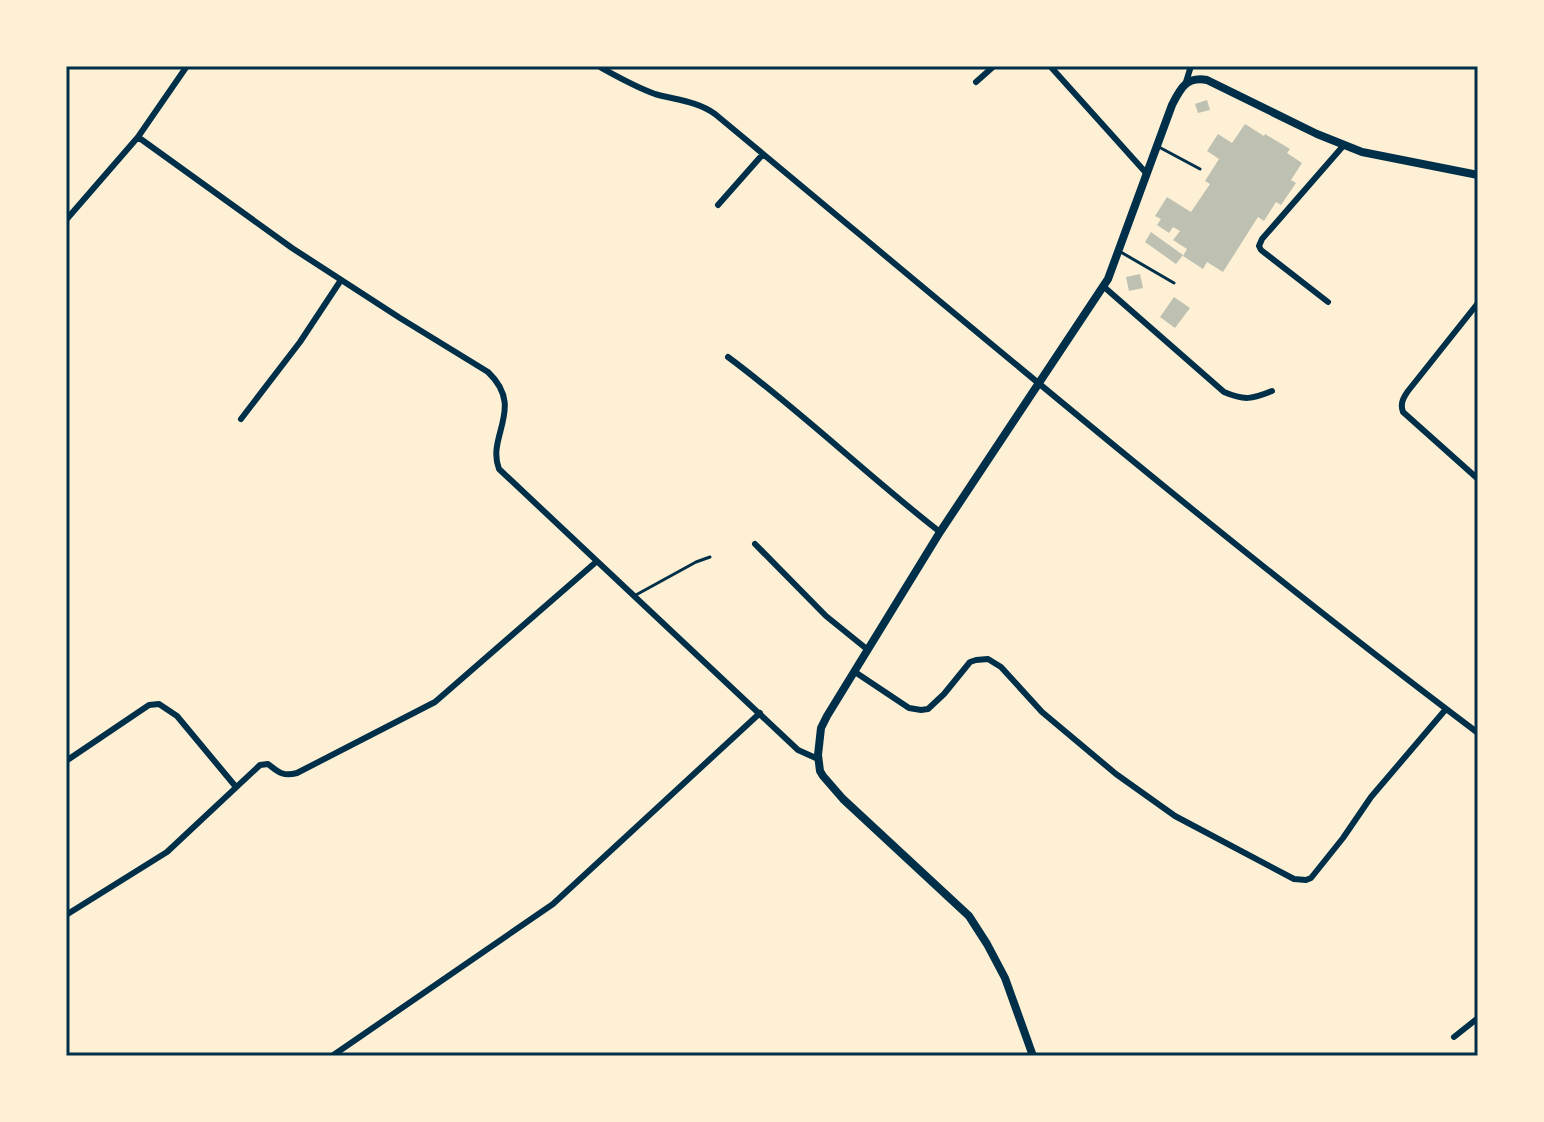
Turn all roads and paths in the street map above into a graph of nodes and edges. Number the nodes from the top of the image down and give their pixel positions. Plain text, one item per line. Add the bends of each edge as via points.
1 (187, 66) edge
2 (598, 66) edge
3 (994, 66) edge
4 (1050, 66) edge
5 (1191, 66) edge
6 (976, 82) dead end
7 (1186, 82) junction
8 (138, 137) junction
9 (1344, 145) junction
10 (1157, 146) junction
11 (763, 154) junction
12 (1200, 169) dead end
13 (1147, 174) junction
14 (1478, 175) edge
15 (718, 205) dead end
16 (66, 220) edge
17 (1119, 251) junction
18 (341, 280) junction
19 (1174, 283) dead end
20 (1103, 286) junction
21 (1328, 302) dead end
22 (1478, 303) edge
23 (728, 357) dead end
24 (1038, 384) junction
25 (1272, 391) dead end
26 (241, 419) dead end
27 (1478, 479) edge
28 (940, 532) junction
29 (755, 544) dead end
30 (710, 557) dead end
31 (596, 562) junction
32 (634, 596) junction
33 (868, 650) junction
34 (855, 672) junction
35 (1446, 709) junction
36 (760, 713) junction
37 (1477, 729) edge
38 (818, 759) junction
39 (66, 761) edge
40 (236, 787) junction
41 (66, 915) edge
42 (1478, 1018) edge
43 (1454, 1037) dead end
44 (332, 1056) edge
45 (1033, 1056) edge

1 - 8 street
2 - 11 street via 640,88 707,108
3 - 6 street
4 - 13 street
5 - 7 street
7 - 9 street via 1212,82
7 - 10 street
8 - 16 street
8 - 18 street
9 - 14 street
9 - 21 street via 1259,246
10 - 12 lane
10 - 13 street
11 - 15 street
11 - 24 street
13 - 17 street
17 - 19 lane
17 - 20 street
18 - 26 street
18 - 31 street via 498,382 505,406 499,469
20 - 24 street
20 - 25 street via 1224,392 1246,399
22 - 27 street via 1401,407
23 - 28 street
24 - 28 street
24 - 35 street
28 - 33 street
29 - 33 street
30 - 32 lane
31 - 32 street
31 - 40 street via 428,707 297,773 281,774 264,764
32 - 36 street
33 - 34 street
34 - 35 street via 909,708 921,710 944,694 970,662 988,659 1128,783 1193,827 1300,880 1311,878
34 - 38 street via 821,728
35 - 37 street
36 - 38 street via 798,750
36 - 44 street via 553,904
38 - 45 street via 823,776 843,799 969,916 1005,978
39 - 40 street via 149,705 159,704 177,716
40 - 41 street via 167,852
42 - 43 street

